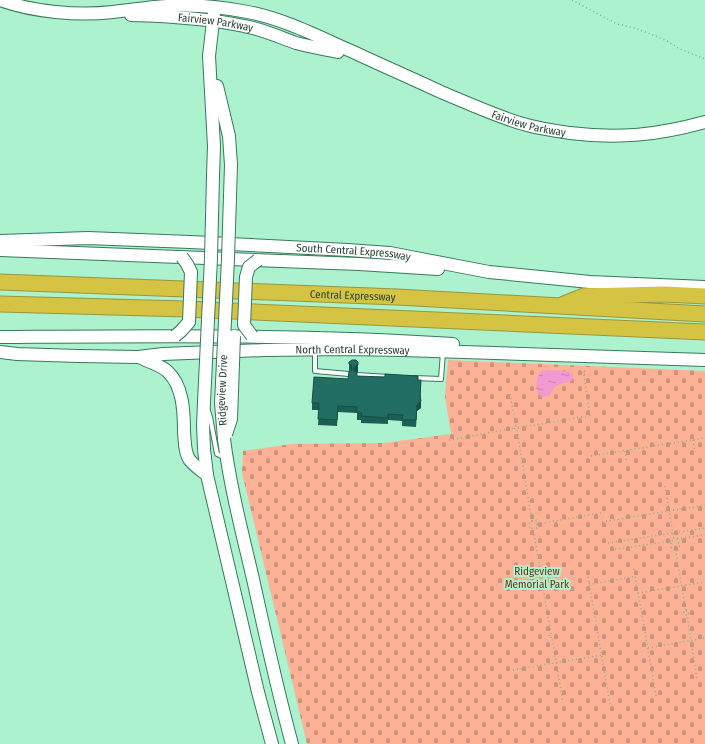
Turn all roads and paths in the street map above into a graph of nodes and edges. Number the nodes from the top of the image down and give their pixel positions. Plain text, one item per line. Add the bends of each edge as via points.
1 (0, 0) edge
2 (572, 0) edge
3 (214, 7) junction
4 (88, 14) junction
5 (213, 21) junction
6 (209, 56) junction
7 (363, 57) junction
8 (705, 59) edge
9 (705, 122) edge
10 (0, 241) edge
11 (0, 250) edge
12 (182, 257) junction
13 (211, 258) junction
14 (228, 258) junction
15 (258, 260) junction
16 (490, 272) junction
17 (0, 282) edge
18 (705, 286) edge
19 (705, 296) edge
20 (0, 304) edge
21 (559, 306) junction
22 (705, 314) edge
23 (705, 332) edge
24 (175, 336) junction
25 (207, 336) junction
26 (229, 336) junction
27 (252, 336) junction
28 (0, 338) edge
29 (315, 349) junction
30 (443, 351) junction
31 (0, 352) edge
32 (562, 355) junction
33 (138, 357) junction
34 (705, 360) edge
35 (349, 374) edge
36 (357, 375) edge
37 (584, 375) dead end
38 (396, 377) edge
39 (411, 378) edge
40 (510, 394) dead end
41 (204, 402) junction
42 (590, 416) dead end
43 (588, 418) dead end
44 (517, 428) junction
45 (705, 438) edge
46 (449, 440) dead end
47 (693, 440) junction
48 (625, 451) junction
49 (695, 452) dead end
50 (591, 456) dead end
51 (227, 459) junction
52 (627, 463) dead end
53 (207, 475) junction
54 (665, 486) dead end
55 (705, 505) edge
56 (670, 511) junction
57 (601, 513) dead end
58 (532, 521) junction
59 (602, 522) dead end
60 (537, 524) junction
61 (533, 528) junction
62 (705, 528) edge
63 (673, 533) junction
64 (705, 535) edge
65 (677, 539) junction
66 (671, 540) junction
67 (674, 540) junction
68 (608, 543) dead end
69 (676, 547) junction
70 (611, 550) dead end
71 (634, 569) dead end
72 (635, 575) junction
73 (588, 577) dead end
74 (705, 582) edge
75 (589, 583) junction
76 (682, 586) junction
77 (638, 593) junction
78 (257, 597) junction
79 (237, 601) junction
80 (705, 638) edge
81 (691, 640) junction
82 (647, 648) junction
83 (602, 655) junction
84 (556, 663) junction
85 (513, 670) dead end
86 (697, 680) dead end
87 (656, 696) dead end
88 (563, 703) dead end
89 (610, 704) dead end
90 (272, 744) edge
91 (292, 744) edge

1 - 4 main road, Fairview Parkway via 40,10
2 - 8 path via 617,24 653,35
3 - 4 main road, Fairview Parkway via 169,5
3 - 5 main road, Ridgeview Drive
3 - 7 main road, Fairview Parkway via 254,13 277,20
4 - 5 main road, Fairview Parkway
5 - 6 main road, Ridgeview Drive
5 - 7 main road, Fairview Parkway via 245,26 298,43
6 - 13 main road, Ridgeview Drive, bridge via 214,146
6 - 14 main road, Ridgeview Drive, bridge via 229,136
7 - 9 main road, Fairview Parkway via 479,108 537,128 588,135 631,136
10 - 16 main road, South Central Expressway via 88,238 348,250 390,253
11 - 12 main road
12 - 13 main road
12 - 24 main road, bridge via 191,272 189,322
13 - 14 main road
13 - 25 main road, Ridgeview Drive, bridge
14 - 15 main road
14 - 26 main road, Ridgeview Drive, bridge
15 - 16 main road
15 - 27 main road, bridge via 249,268 246,277 244,325
16 - 18 main road, South Central Expressway via 590,282
17 - 21 highway, Central Expressway via 382,296
19 - 21 highway via 584,296
20 - 23 highway, Central Expressway via 202,310
21 - 22 highway, Central Expressway
24 - 25 main road
24 - 28 main road
25 - 26 main road
25 - 41 main road, Ridgeview Drive, bridge
26 - 27 main road
26 - 51 main road, Ridgeview Drive, bridge via 221,403
27 - 32 main road via 428,342 530,349
29 - 30 main road, North Central Expressway
29 - 33 main road, North Central Expressway
29 - 35 lane via 315,371
30 - 32 main road, North Central Expressway
30 - 39 lane via 442,379
31 - 33 main road, North Central Expressway
32 - 34 main road, North Central Expressway
33 - 53 main road via 166,371 174,380 180,392 188,458
36 - 38 lane
37 - 42 path
40 - 44 path
41 - 51 lane via 210,417 217,454
41 - 53 main road, Ridgeview Drive
43 - 44 path via 580,417
44 - 46 path
44 - 58 path
45 - 47 path
47 - 48 path
47 - 49 path
48 - 50 path
48 - 52 path
51 - 78 main road, Ridgeview Drive
53 - 79 main road, Ridgeview Drive
54 - 56 path
55 - 56 path
56 - 59 path
56 - 63 path
57 - 60 path
58 - 60 path via 536,520
58 - 61 path via 529,522 530,529
60 - 61 path via 537,528
61 - 84 path via 549,634 550,638 552,637
62 - 63 path
63 - 67 path
63 - 68 path
64 - 65 path
65 - 67 path
65 - 69 path via 680,546
66 - 67 path
66 - 69 path via 671,548
66 - 70 path
69 - 76 path
71 - 72 path
72 - 75 path
72 - 77 path
73 - 75 path
74 - 76 path
75 - 83 path
76 - 77 path
76 - 81 path via 686,611 689,614 687,615
77 - 82 path
78 - 79 main road
78 - 91 main road, Ridgeview Drive
79 - 90 main road, Ridgeview Drive
80 - 81 path
81 - 82 path
81 - 86 path
82 - 87 path
83 - 84 path
83 - 89 path
84 - 85 path
84 - 88 path

